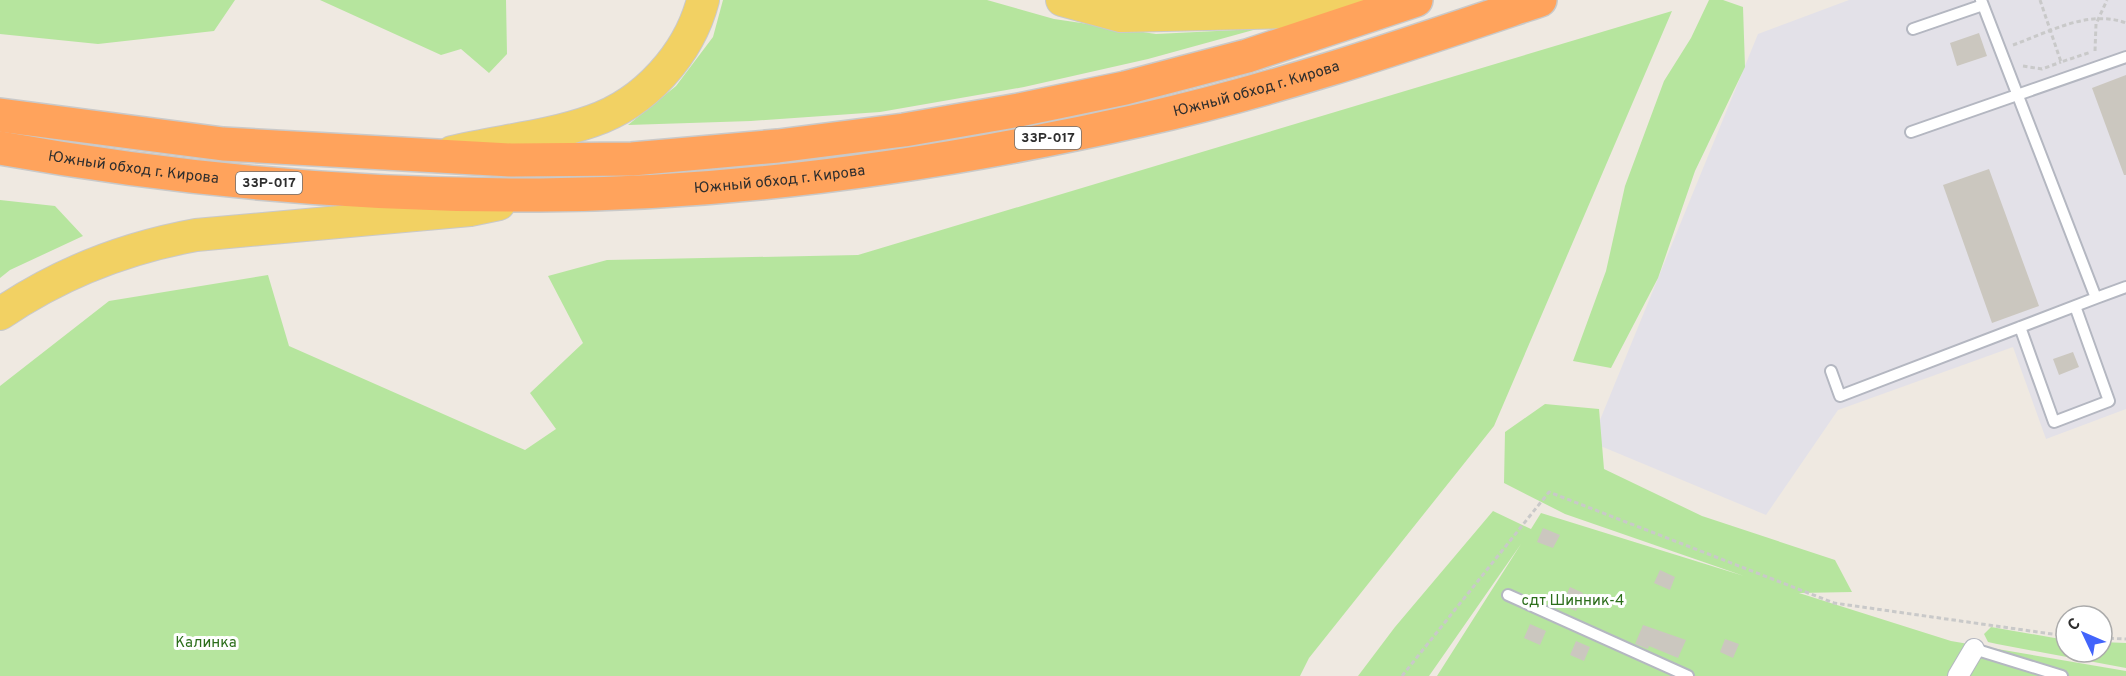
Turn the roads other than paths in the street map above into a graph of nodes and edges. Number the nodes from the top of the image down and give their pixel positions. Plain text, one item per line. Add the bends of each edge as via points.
1 (703, 0) edge
2 (1062, 0) edge
3 (1540, 0) edge
4 (1982, 2) edge
5 (1403, 5) edge
6 (1913, 28) dead end
7 (2126, 57) edge
8 (2018, 95) junction
9 (0, 115) edge
10 (1911, 132) dead end
11 (0, 148) edge
12 (440, 155) junction
13 (541, 195) junction
14 (2126, 287) edge
15 (2097, 298) junction
16 (2075, 306) junction
17 (0, 314) edge
18 (2020, 327) junction
19 (1831, 371) dead end
20 (1508, 595) dead end
21 (1974, 649) joint
22 (1688, 676) edge
23 (1958, 676) edge
24 (2062, 676) edge

1 - 12 main road via 688,39 675,59 642,93 617,110 556,132
2 - 5 main road via 1121,16 1246,15
3 - 13 highway, Южный обход г. Кирова / 33Р-017 via 1253,91 1142,120 940,160 670,189
4 - 6 lane
4 - 8 lane
5 - 12 highway, 33Р-017 via 1247,56 1125,88 904,130 632,159 511,160
7 - 8 lane
8 - 10 lane
8 - 15 lane
9 - 12 highway, 33Р-017 via 223,144
11 - 13 highway, Южный обход г. Кирова / 33Р-017 via 86,164 206,179 363,190
13 - 17 main road via 470,210 155,242 67,274
14 - 15 lane
15 - 16 lane
16 - 18 lane
16 - 18 lane via 2109,401 2054,422
18 - 19 lane via 1840,396
20 - 22 lane
21 - 23 street
21 - 24 lane

